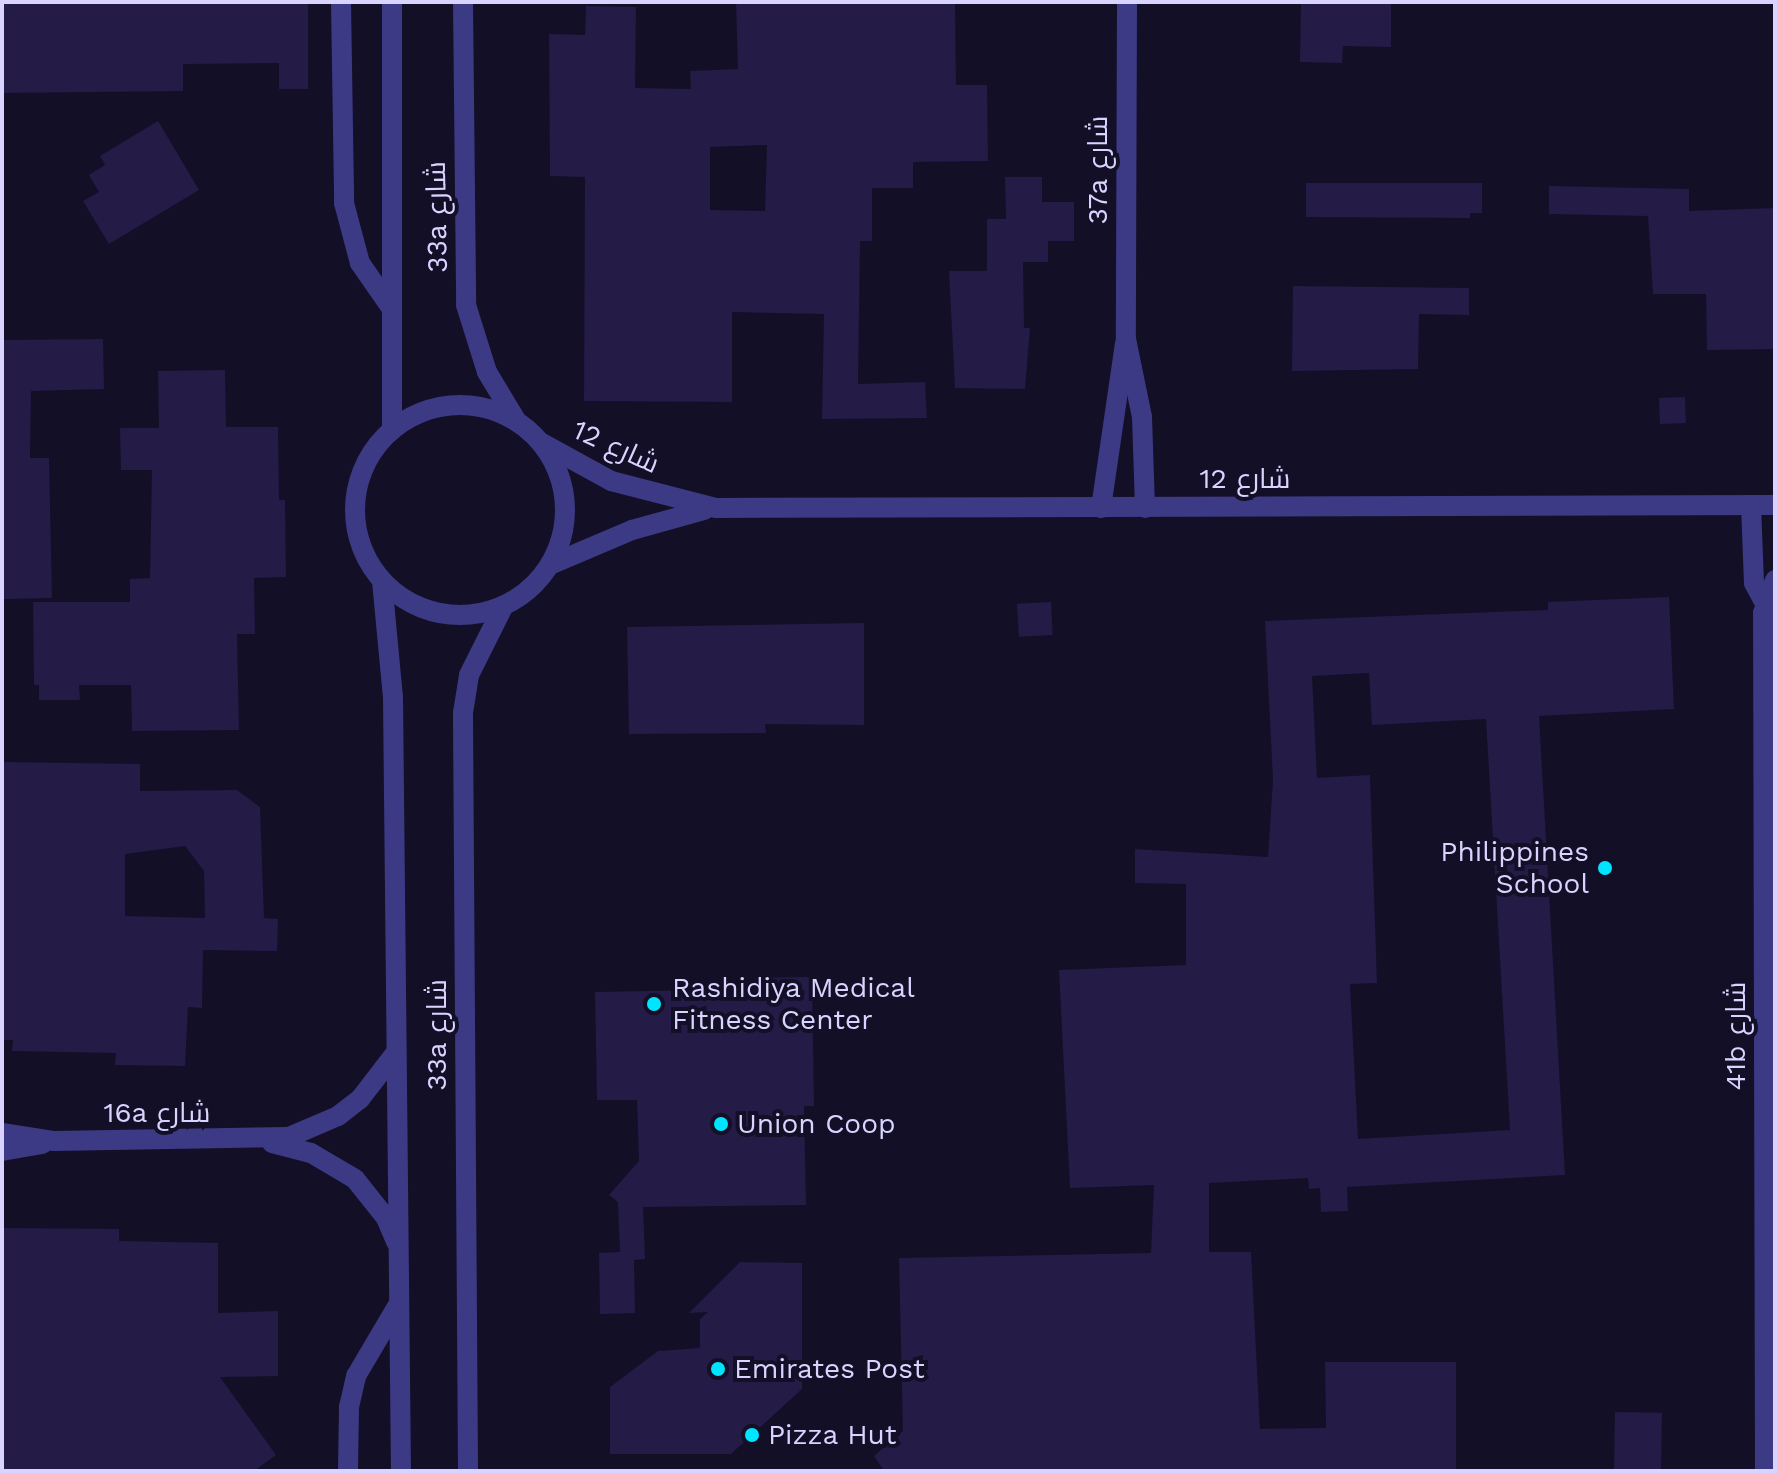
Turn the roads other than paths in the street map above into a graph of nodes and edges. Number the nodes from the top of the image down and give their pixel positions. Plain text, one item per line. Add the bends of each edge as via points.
1 (341, 2) edge
2 (392, 2) edge
3 (463, 2) edge
4 (1127, 2) edge
5 (392, 309) junction
6 (1126, 339) junction
7 (516, 420) junction
8 (392, 429) junction
9 (542, 443) junction
10 (1751, 505) junction
11 (1775, 505) edge
12 (716, 508) junction
13 (1101, 508) junction
14 (1145, 508) junction
15 (552, 564) junction
16 (1775, 580) edge
17 (382, 581) junction
18 (1764, 602) junction
19 (503, 607) junction
20 (394, 1055) junction
21 (2, 1133) edge
22 (54, 1141) junction
23 (260, 1141) junction
24 (2, 1151) edge
25 (396, 1242) junction
26 (398, 1305) junction
27 (348, 1471) edge
28 (401, 1471) edge
29 (468, 1471) edge
30 (1765, 1471) edge

1 - 5 street via 344,203 360,263
2 - 5 street, 33a شارع
3 - 7 street, 33a شارع via 466,305 487,372
4 - 6 street, 37a شارع
5 - 8 street, 33a شارع
6 - 13 street, 37a شارع
6 - 14 street, 37a شارع via 1142,417
7 - 8 street via 486,407 453,405 420,412
7 - 9 street
8 - 17 street via 368,458 356,494 362,549
9 - 12 street, شارع 12 via 611,481
9 - 15 street via 559,475 565,502 564,529
10 - 11 street, شارع 12
10 - 14 street, شارع 12
10 - 18 street, 41b شارع via 1754,583
12 - 13 street, شارع 12
12 - 15 street, شارع 12 via 632,530
13 - 14 street, شارع 12
15 - 19 street via 523,596
16 - 18 street, 41b شارع
17 - 19 street via 398,596 438,614 482,614
17 - 20 street, 33a شارع via 393,697
18 - 30 street, 41b شارع
19 - 29 street, 33a شارع via 469,675 463,713
20 - 23 street, 16a شارع via 360,1099 338,1116 314,1129
20 - 25 street, 33a شارع
21 - 22 street, 16a شارع
22 - 23 street, 16a شارع
22 - 24 street, 16a شارع
23 - 25 street, 16a شارع via 311,1153 355,1179 386,1218
25 - 26 street, 33a شارع
26 - 27 street via 356,1376 349,1407
26 - 28 street, 33a شارع

